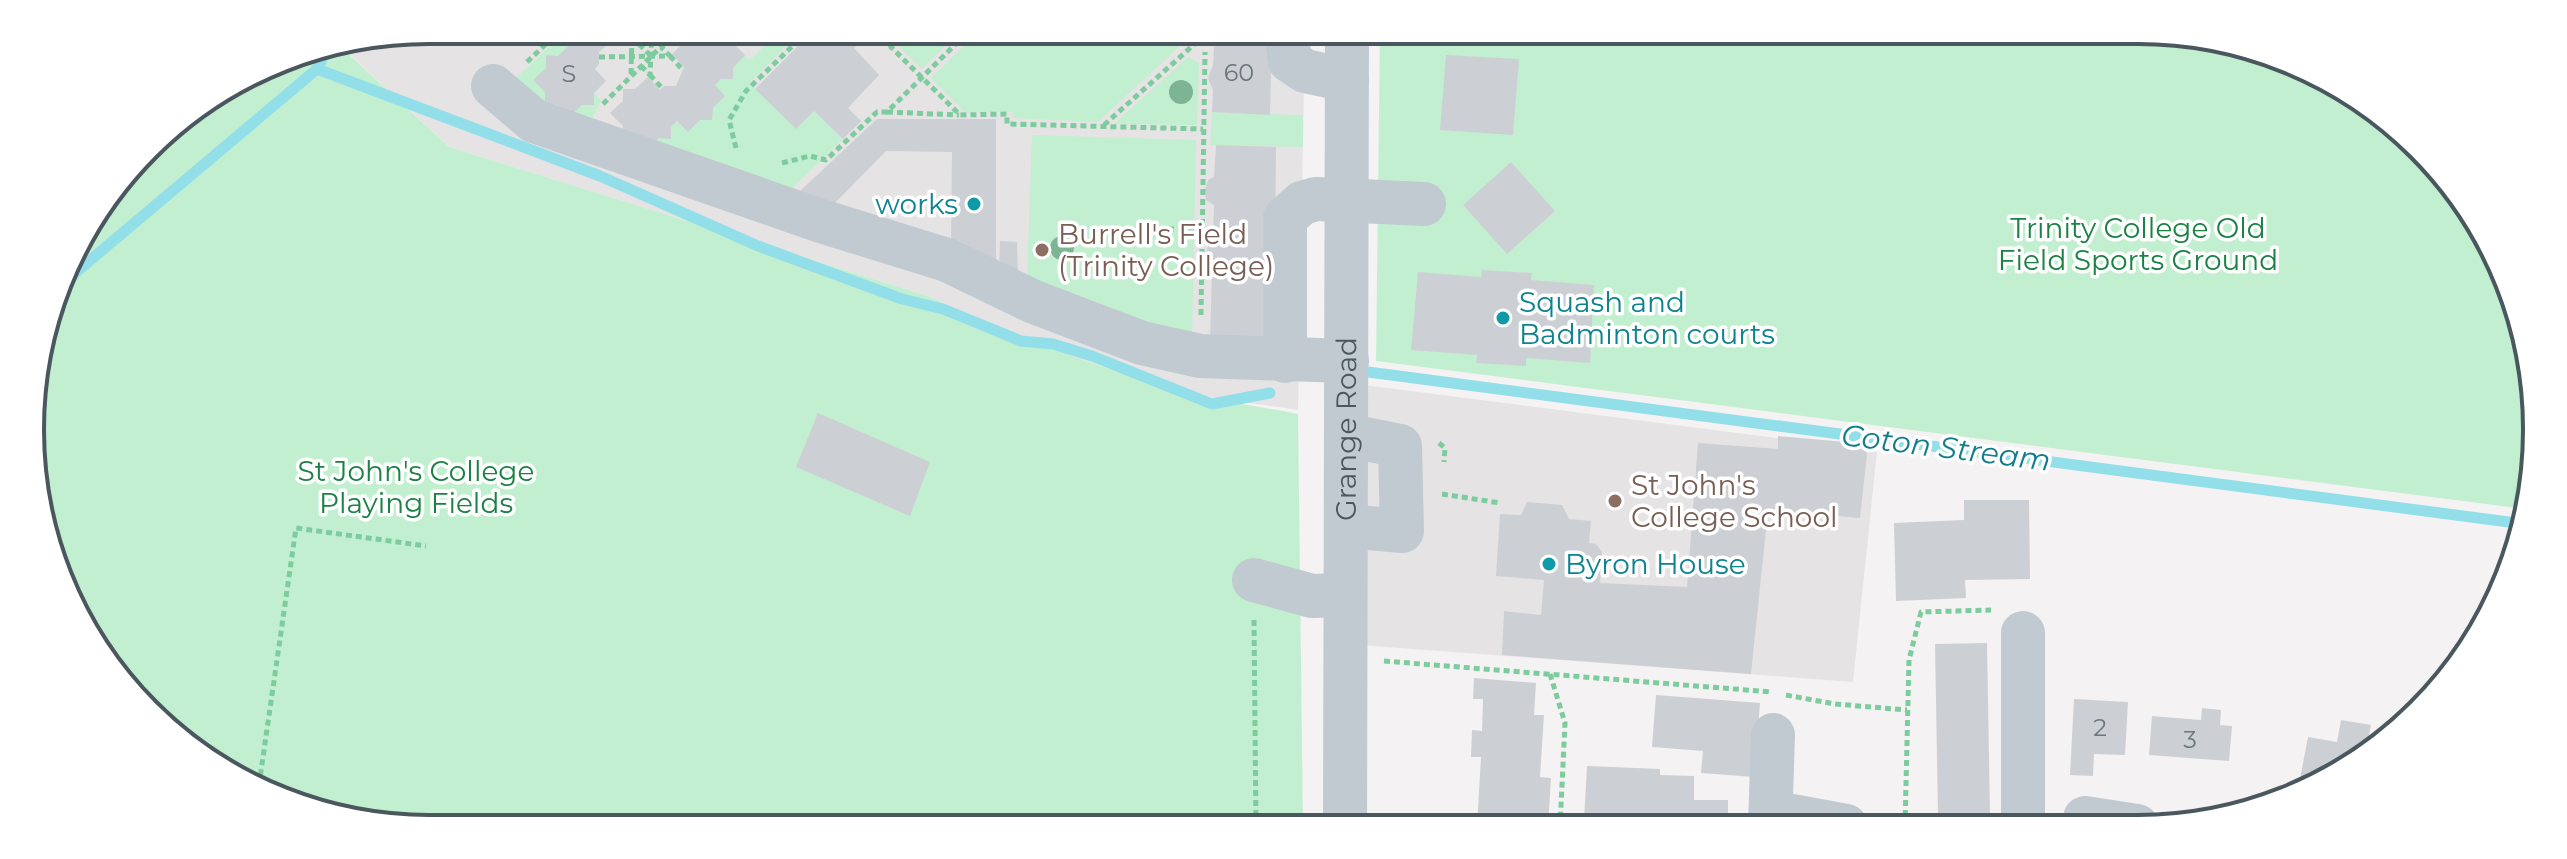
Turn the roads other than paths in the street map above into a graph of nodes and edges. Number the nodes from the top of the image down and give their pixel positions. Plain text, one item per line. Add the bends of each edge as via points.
1 (1288, 44) edge
2 (1347, 44) edge
3 (1347, 80) junction
4 (493, 86) dead end
5 (1347, 199) junction
6 (1424, 204) dead end
7 (1284, 297) junction
8 (1347, 311) junction
9 (1285, 361) junction
10 (1347, 361) junction
11 (1254, 580) road end
12 (1345, 595) junction
13 (2023, 633) road end
14 (1773, 735) dead end
15 (1345, 815) edge
16 (1771, 815) edge
17 (2023, 815) edge

1 - 3 street via 1290,61 1305,71
2 - 3 street, Grange Road
3 - 5 street, Grange Road
4 - 9 street via 534,121 947,260 1034,302 1128,338 1200,356
5 - 6 street
5 - 7 street via 1302,203 1285,218
5 - 8 street, Grange Road
7 - 8 street via 1315,308
7 - 9 street
8 - 10 street, Grange Road
9 - 10 street
10 - 12 street, Grange Road
11 - 12 street via 1312,596
12 - 15 street, Grange Road
13 - 17 street
14 - 16 street

